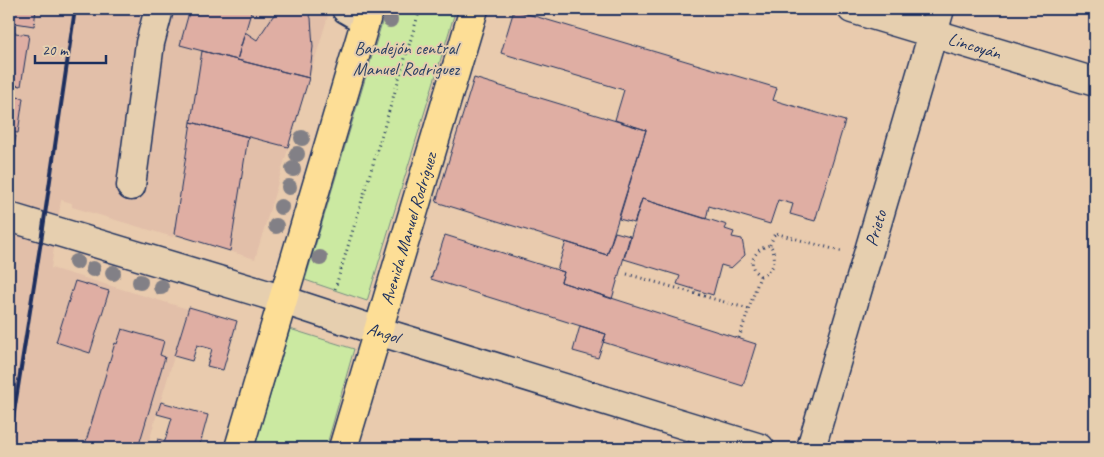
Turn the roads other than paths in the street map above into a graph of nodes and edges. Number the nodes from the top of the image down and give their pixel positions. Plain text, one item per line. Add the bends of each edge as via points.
1 (159, 9) edge
2 (474, 9) edge
3 (852, 9) edge
4 (360, 13) edge
5 (936, 21) edge
6 (1095, 82) edge
7 (131, 186) dead end
8 (9, 217) edge
9 (283, 300) junction
10 (378, 331) junction
11 (239, 448) edge
12 (343, 448) edge
13 (760, 448) edge
14 (811, 448) edge

1 - 7 street via 150,43
2 - 10 main road, Avenida Manuel Rodríguez
3 - 5 street, Lincoyán
4 - 9 main road
5 - 6 street, Lincoyán
5 - 14 street, Prieto
8 - 9 street, Angol
9 - 10 street, Angol
9 - 11 main road
10 - 12 main road, Avenida Manuel Rodríguez
10 - 13 street, Angol

